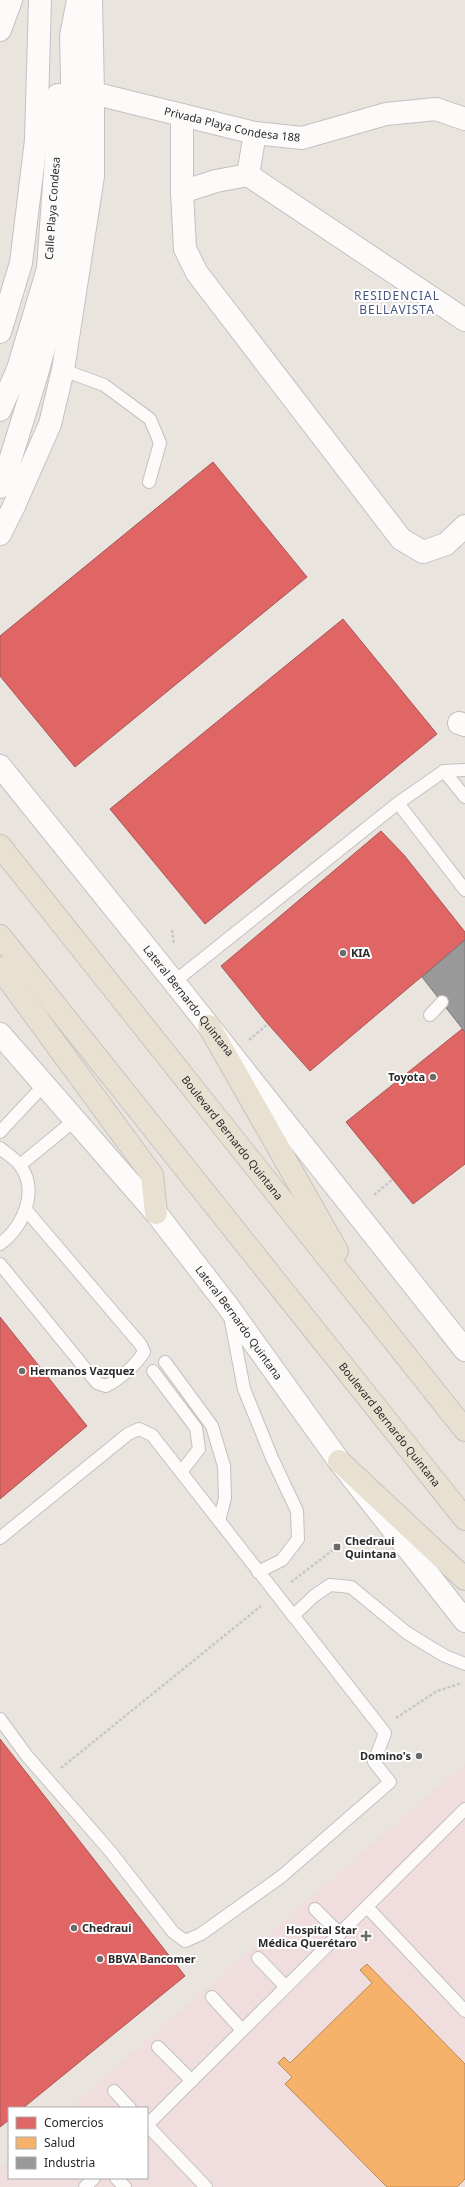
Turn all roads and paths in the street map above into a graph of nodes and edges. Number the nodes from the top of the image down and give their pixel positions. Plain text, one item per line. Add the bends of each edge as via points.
1 (12, 0) edge
2 (40, 0) edge
3 (63, 0) edge
4 (78, 0) edge
5 (91, 0) edge
6 (0, 30) edge
7 (93, 93) junction
8 (182, 114) junction
9 (465, 119) edge
10 (255, 133) junction
11 (248, 175) junction
12 (182, 192) junction
13 (465, 320) edge
14 (0, 332) edge
15 (63, 370) junction
16 (0, 410) edge
17 (149, 482) dead end
18 (0, 487) edge
19 (465, 526) edge
20 (0, 534) edge
21 (0, 766) edge
22 (465, 770) edge
23 (444, 771) junction
24 (465, 797) edge
25 (398, 803) junction
26 (0, 846) edge
27 (465, 890) edge
28 (0, 936) edge
29 (0, 968) edge
30 (174, 982) junction
31 (442, 1002) dead end
32 (430, 1014) dead end
33 (209, 1026) junction
34 (0, 1034) edge
35 (44, 1085) junction
36 (75, 1120) junction
37 (0, 1132) edge
38 (0, 1148) edge
39 (20, 1164) junction
40 (26, 1210) junction
41 (156, 1213) junction
42 (0, 1244) edge
43 (0, 1264) edge
44 (227, 1305) junction
45 (371, 1312) junction
46 (465, 1350) edge
47 (165, 1362) dead end
48 (153, 1370) dead end
49 (465, 1430) edge
50 (339, 1461) junction
51 (181, 1472) junction
52 (465, 1519) edge
53 (219, 1521) junction
54 (0, 1538) edge
55 (337, 1547) dead end
56 (258, 1572) junction
57 (465, 1578) edge
58 (276, 1594) junction
59 (293, 1616) junction
60 (465, 1621) edge
61 (465, 1664) edge
62 (465, 1682) edge
63 (0, 1719) edge
64 (381, 1728) junction
65 (47, 1779) junction
66 (465, 1810) edge
67 (367, 1907) junction
68 (315, 1909) dead end
69 (340, 1934) junction
70 (258, 1958) dead end
71 (286, 1987) junction
72 (212, 1997) dead end
73 (465, 2011) edge
74 (242, 2030) junction
75 (158, 2046) dead end
76 (192, 2081) junction
77 (114, 2091) dead end
78 (129, 2107) edge
79 (148, 2124) edge
80 (148, 2126) edge
81 (93, 2179) edge
82 (117, 2179) edge
83 (85, 2187) edge
84 (125, 2187) edge
85 (206, 2187) edge

1 - 6 street
2 - 14 street, Calle Playa Condesa via 36,140 21,263
3 - 16 street, Calle Playa Condesa via 60,15 57,143 48,269 18,369
4 - 18 street via 71,36 74,170 62,279
5 - 7 street
7 - 8 street, Privada Playa Condesa 188
7 - 15 street via 92,176
8 - 10 street, Privada Playa Condesa 188
8 - 12 street
9 - 10 street, Privada Playa Condesa 188 via 436,109 386,114 302,138
10 - 11 street
11 - 12 street via 216,181
11 - 13 street
12 - 19 street via 184,248 197,273 401,539 423,552 446,544
15 - 17 lane via 104,385 150,419 160,443
15 - 20 street via 50,424
21 - 30 street, Lateral Bernardo Quintana
22 - 23 lane
23 - 24 lane
23 - 25 lane
25 - 27 lane
25 - 30 lane
26 - 45 main road, Boulevard Bernardo Quintana
28 - 52 main road, Boulevard Bernardo Quintana
29 - 41 main road via 152,1175
30 - 33 street, Lateral Bernardo Quintana
31 - 32 lane
33 - 45 main road
33 - 46 street, Lateral Bernardo Quintana
34 - 35 street, Lateral Bernardo Quintana
35 - 36 street, Lateral Bernardo Quintana
35 - 37 lane
36 - 39 lane
36 - 41 street, Lateral Bernardo Quintana
38 - 39 lane
39 - 40 lane via 26,1179
40 - 42 lane via 16,1229
40 - 43 lane via 141,1345 144,1352 140,1359 115,1381 106,1386 97,1383
41 - 44 street, Lateral Bernardo Quintana
44 - 50 street, Lateral Bernardo Quintana
44 - 56 lane via 244,1389 297,1511 298,1539 282,1560
45 - 49 main road, Boulevard Bernardo Quintana
47 - 53 lane via 212,1426 224,1466 225,1498
48 - 51 lane via 196,1428 199,1449
50 - 57 main road
50 - 60 street, Lateral Bernardo Quintana
51 - 53 lane
51 - 54 lane via 152,1435 139,1429 128,1434
53 - 56 lane
55 - 58 path
56 - 58 lane
58 - 59 lane
58 - 65 path
59 - 61 lane via 330,1585 351,1587 407,1633
59 - 64 lane
62 - 64 path via 436,1691
63 - 65 lane
64 - 65 lane via 385,1733 374,1762 390,1782 282,1876 201,1934 185,1941 173,1932 110,1851
66 - 67 lane
67 - 69 lane
67 - 73 lane
68 - 69 lane
69 - 71 lane
70 - 71 lane
71 - 74 lane
72 - 74 lane
74 - 76 lane
75 - 76 lane
76 - 79 lane
77 - 78 lane
80 - 85 lane
81 - 83 lane
82 - 84 lane

